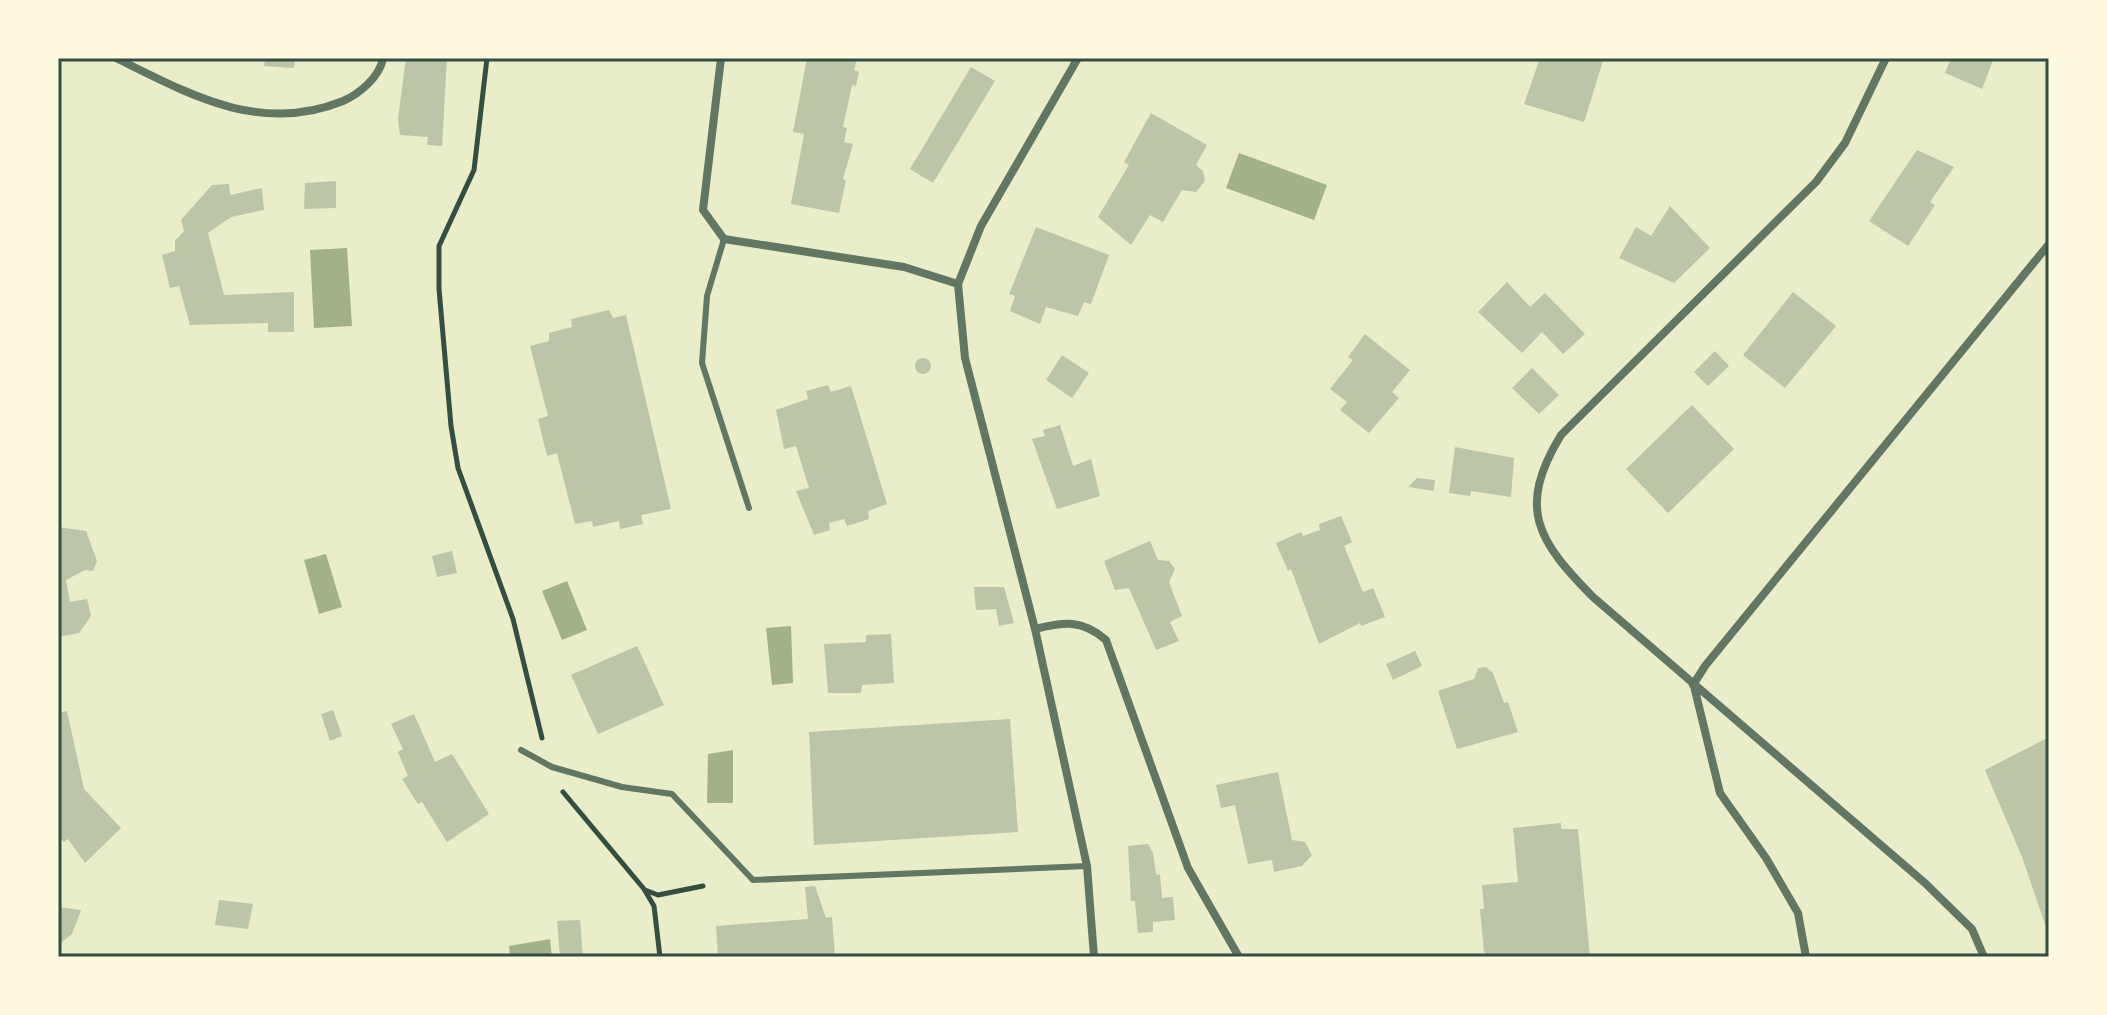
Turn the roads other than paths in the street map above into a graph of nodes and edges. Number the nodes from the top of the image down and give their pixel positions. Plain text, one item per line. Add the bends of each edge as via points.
1 (116, 58) edge
2 (383, 58) edge
3 (721, 58) edge
4 (1078, 58) edge
5 (1886, 58) edge
6 (724, 239) junction
7 (2049, 244) edge
8 (958, 284) junction
9 (749, 508) dead end
10 (1035, 629) junction
11 (1693, 685) junction
12 (521, 750) dead end
13 (1087, 866) junction
14 (1094, 957) edge
15 (1239, 957) edge
16 (1806, 957) edge
17 (1984, 957) edge

1 - 2 street via 203,101 273,115 317,112 357,95
3 - 6 street via 703,210
4 - 8 street via 987,214
5 - 11 street via 1845,143 1816,182 1561,435 1542,466 1536,515 1554,557
6 - 8 street via 904,267
6 - 9 lane via 707,296 702,363
7 - 11 street
8 - 10 street via 965,358
10 - 13 street
10 - 15 street via 1070,621 1092,627 1106,640 1188,868
11 - 16 street via 1720,793 1798,913
11 - 17 street via 1925,883 1972,929
12 - 13 lane via 552,767 622,787 672,794 753,880
13 - 14 street

